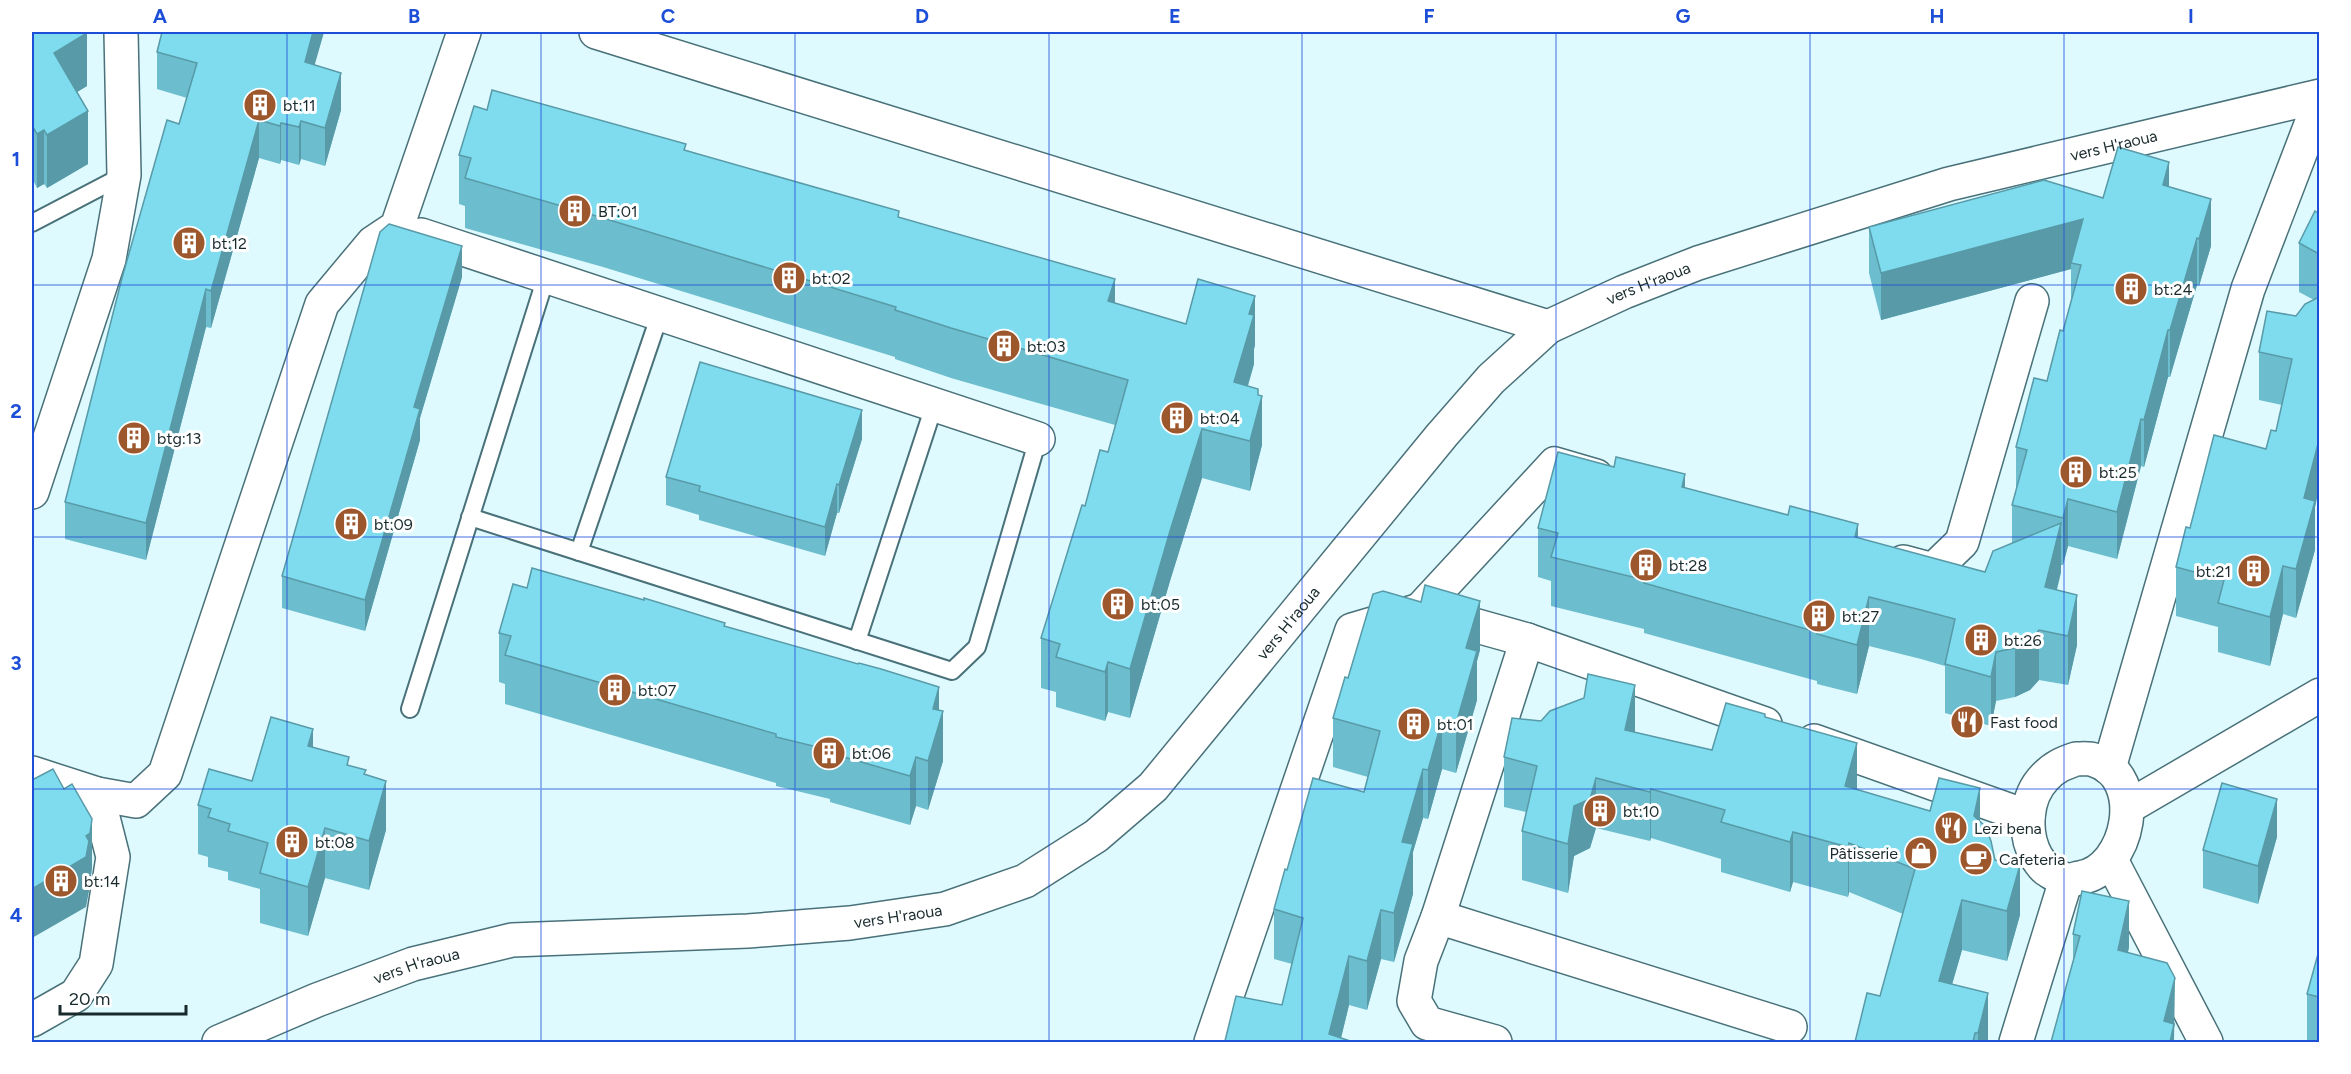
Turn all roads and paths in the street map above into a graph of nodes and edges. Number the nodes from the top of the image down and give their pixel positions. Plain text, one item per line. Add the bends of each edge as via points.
1 (121, 32) edge
2 (464, 32) edge
3 (596, 32) edge
4 (2319, 96) edge
5 (2319, 101) edge
6 (124, 175) junction
7 (32, 223) edge
8 (397, 227) junction
9 (546, 276) junction
10 (2032, 301) dead end
11 (660, 314) junction
12 (1548, 327) junction
13 (934, 406) junction
14 (1038, 439) joint
15 (1624, 484) edge
16 (32, 492) edge
17 (470, 517) junction
18 (579, 552) junction
19 (1876, 554) edge
20 (1420, 610) junction
21 (1527, 640) junction
22 (858, 641) junction
23 (2319, 695) edge
24 (410, 709) dead end
25 (2109, 768) junction
26 (32, 773) edge
27 (97, 794) junction
28 (2128, 807) junction
29 (2028, 817) junction
30 (2111, 860) junction
31 (2067, 880) junction
32 (1438, 917) junction
33 (32, 1020) edge
34 (1790, 1027) dead end
35 (219, 1042) edge
36 (1211, 1042) edge
37 (1495, 1042) edge
38 (2016, 1042) edge
39 (2206, 1042) edge

1 - 6 street
2 - 8 street
3 - 12 street
4 - 12 street, vers H'raoua via 1949,184 1698,263
5 - 25 street via 2248,289
6 - 7 lane
6 - 16 street via 109,259
8 - 9 street
8 - 27 street via 373,243 322,304 165,774 136,801
9 - 11 street
9 - 17 lane
10 - 19 street via 1962,542 1933,570
11 - 13 street
11 - 18 lane
12 - 35 street, vers H'raoua via 1491,379 1449,427 1153,787 1096,836 1025,881 945,909 850,923 512,940 413,964
13 - 14 street
13 - 22 lane
14 - 22 lane via 977,647 952,671
15 - 20 street via 1555,464
17 - 18 lane
17 - 24 lane
18 - 22 lane
20 - 21 street
20 - 36 street via 1352,630
21 - 29 street
21 - 32 street
23 - 28 street
25 - 28 street via 2122,785
25 - 29 street via 2094,759 2076,759 2059,765 2044,778 2033,796
26 - 27 street
27 - 33 street via 113,857 96,964 75,995
28 - 30 street via 2124,836
29 - 31 street via 2030,846 2044,869
30 - 31 street via 2090,877
30 - 39 street
31 - 38 street
32 - 34 street
32 - 37 street via 1421,960 1414,1001 1427,1023

